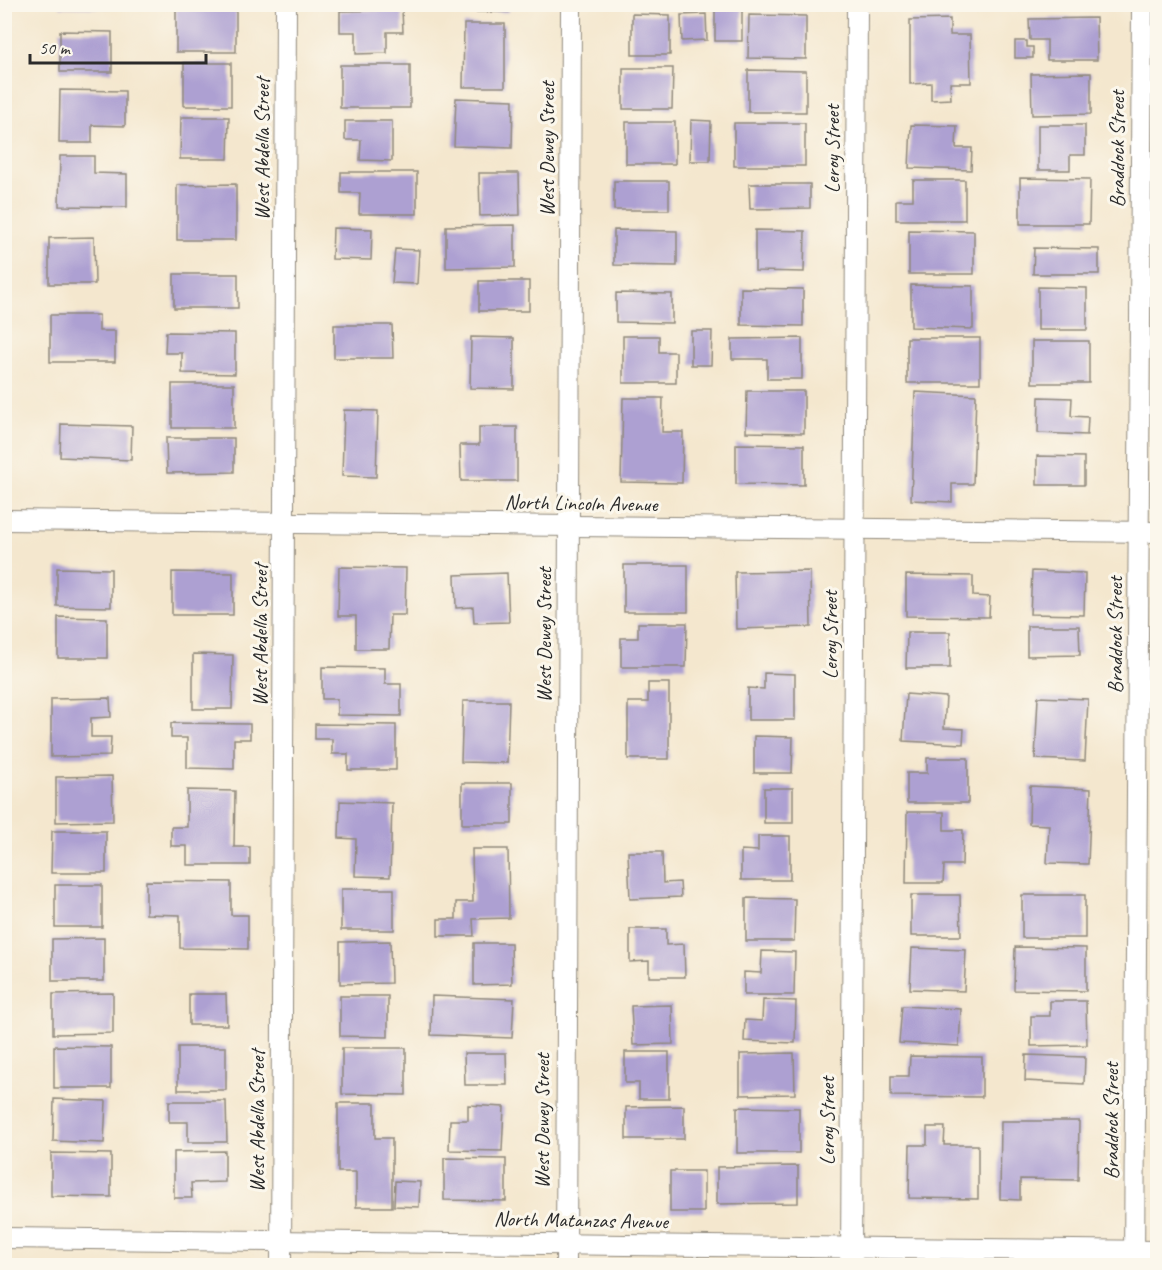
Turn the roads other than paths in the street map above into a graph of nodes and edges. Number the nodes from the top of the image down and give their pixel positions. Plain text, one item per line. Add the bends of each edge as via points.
1 (286, 4) edge
2 (571, 4) edge
3 (857, 4) edge
4 (1142, 4) edge
5 (4, 520) edge
6 (284, 524) junction
7 (569, 526) junction
8 (855, 530) junction
9 (1148, 532) edge
10 (4, 1238) edge
11 (281, 1240) junction
12 (566, 1244) junction
13 (1158, 1251) edge
14 (851, 1256) edge
15 (1134, 1258) edge
16 (281, 1266) edge
17 (566, 1266) edge

1 - 6 street, West Abdella Street
2 - 7 street, West Dewey Street
3 - 8 street, Leroy Street
4 - 9 street, Braddock Street
5 - 6 street, North Lincoln Avenue
6 - 7 street, North Lincoln Avenue
6 - 11 street, West Abdella Street
7 - 8 street, North Lincoln Avenue
7 - 12 street, West Dewey Street
8 - 9 street, North Lincoln Avenue
8 - 14 street, Leroy Street
9 - 15 street, Braddock Street
10 - 11 street, North Matanzas Avenue
11 - 12 street, North Matanzas Avenue
11 - 16 street, West Abdella Street
12 - 14 street, North Matanzas Avenue
12 - 17 street, West Dewey Street
13 - 15 street, North Matanzas Avenue
14 - 15 street, North Matanzas Avenue

